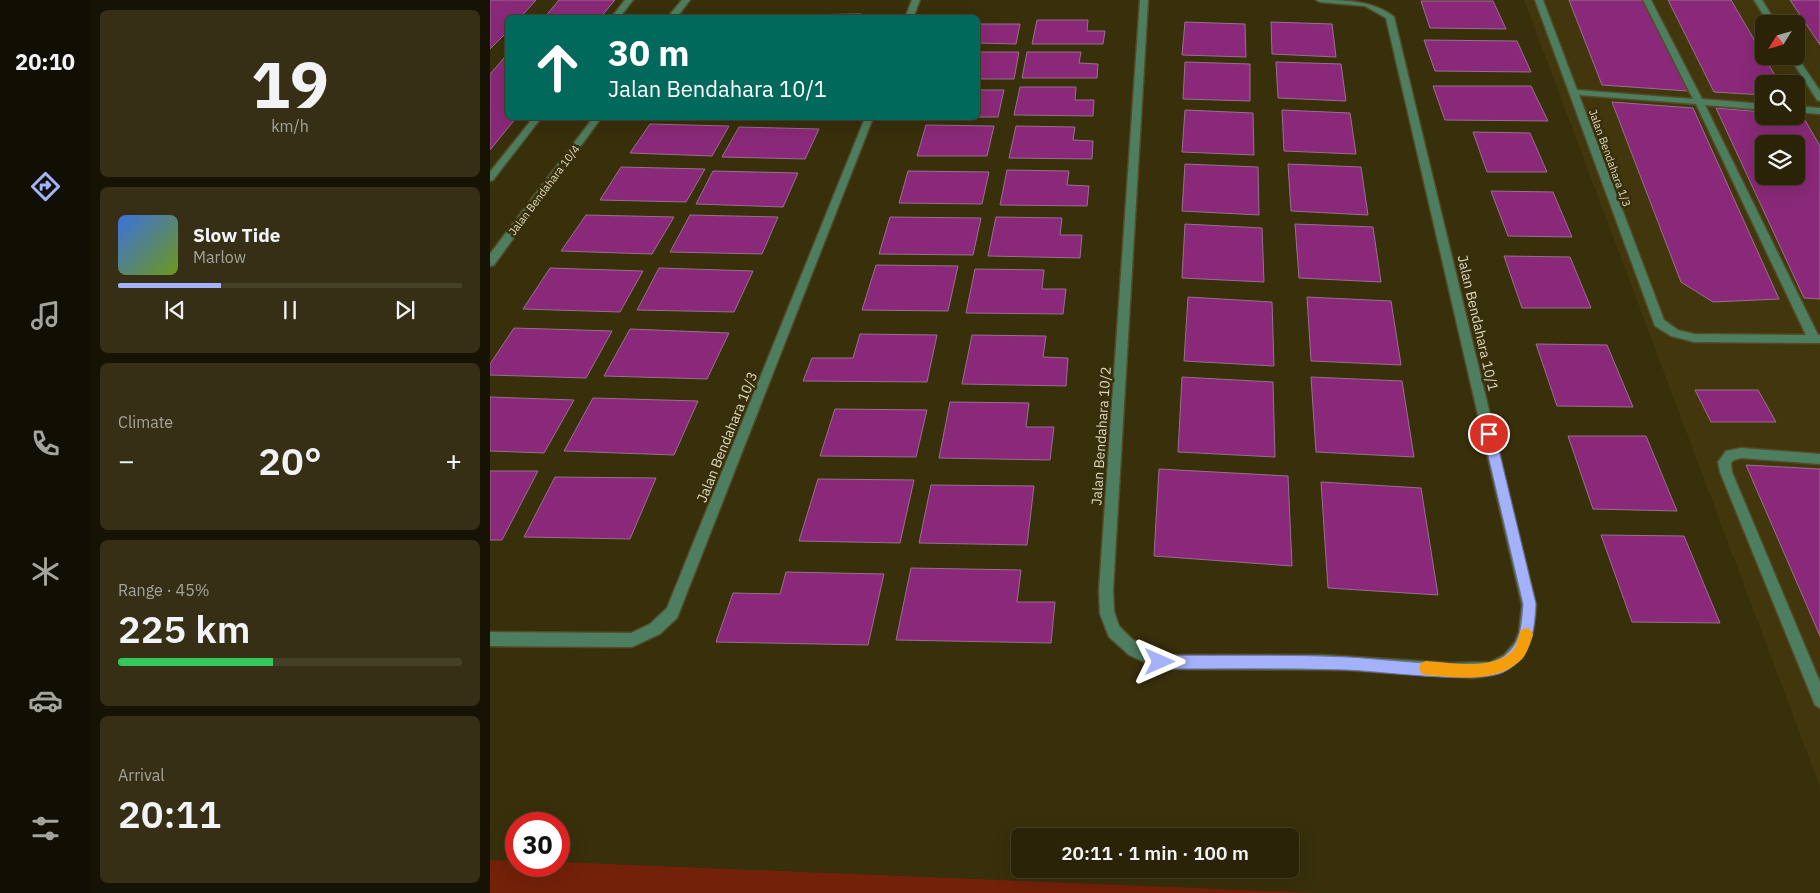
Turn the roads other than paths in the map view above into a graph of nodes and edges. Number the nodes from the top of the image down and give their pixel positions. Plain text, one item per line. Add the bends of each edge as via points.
1 (629, 0) edge
2 (686, 0) edge
3 (916, 0) edge
4 (1144, 0) edge
5 (1320, 0) edge
6 (1539, 0) edge
7 (1647, 0) edge
8 (1758, 0) edge
9 (617, 15) edge
10 (674, 15) edge
11 (910, 15) edge
12 (1767, 15) edge
13 (1800, 65) edge
14 (1574, 92) junction
15 (1820, 98) edge
16 (1699, 102) junction
17 (1755, 106) edge
18 (1805, 110) edge
19 (1820, 111) edge
20 (535, 120) edge
21 (596, 120) edge
22 (868, 120) edge
23 (490, 178) edge
24 (490, 262) edge
25 (1817, 339) edge
26 (1820, 459) edge
27 (490, 639) edge
28 (1346, 663) joint
29 (1820, 700) edge

1 - 9 street
2 - 10 street
3 - 11 street
4 - 28 street, Jalan Bendahara 10/2 via 1107,614 1116,635 1135,651 1160,662
5 - 28 street, Jalan Bendahara 10/1 via 1361,0 1379,6 1390,17 1530,604 1528,630 1518,654 1499,667 1473,671
6 - 14 street, Jalan Bendahara 1/3
7 - 16 street
8 - 12 street
13 - 15 street
14 - 16 street
14 - 25 street, Jalan Bendahara 1/3 via 1658,323 1675,333 1694,338
16 - 17 street
16 - 25 street
18 - 19 street
20 - 23 street
21 - 24 street, Jalan Bendahara 10/4
22 - 27 street, Jalan Bendahara 10/3 via 672,613 655,629 632,640
26 - 29 street via 1741,453 1730,455 1724,462

